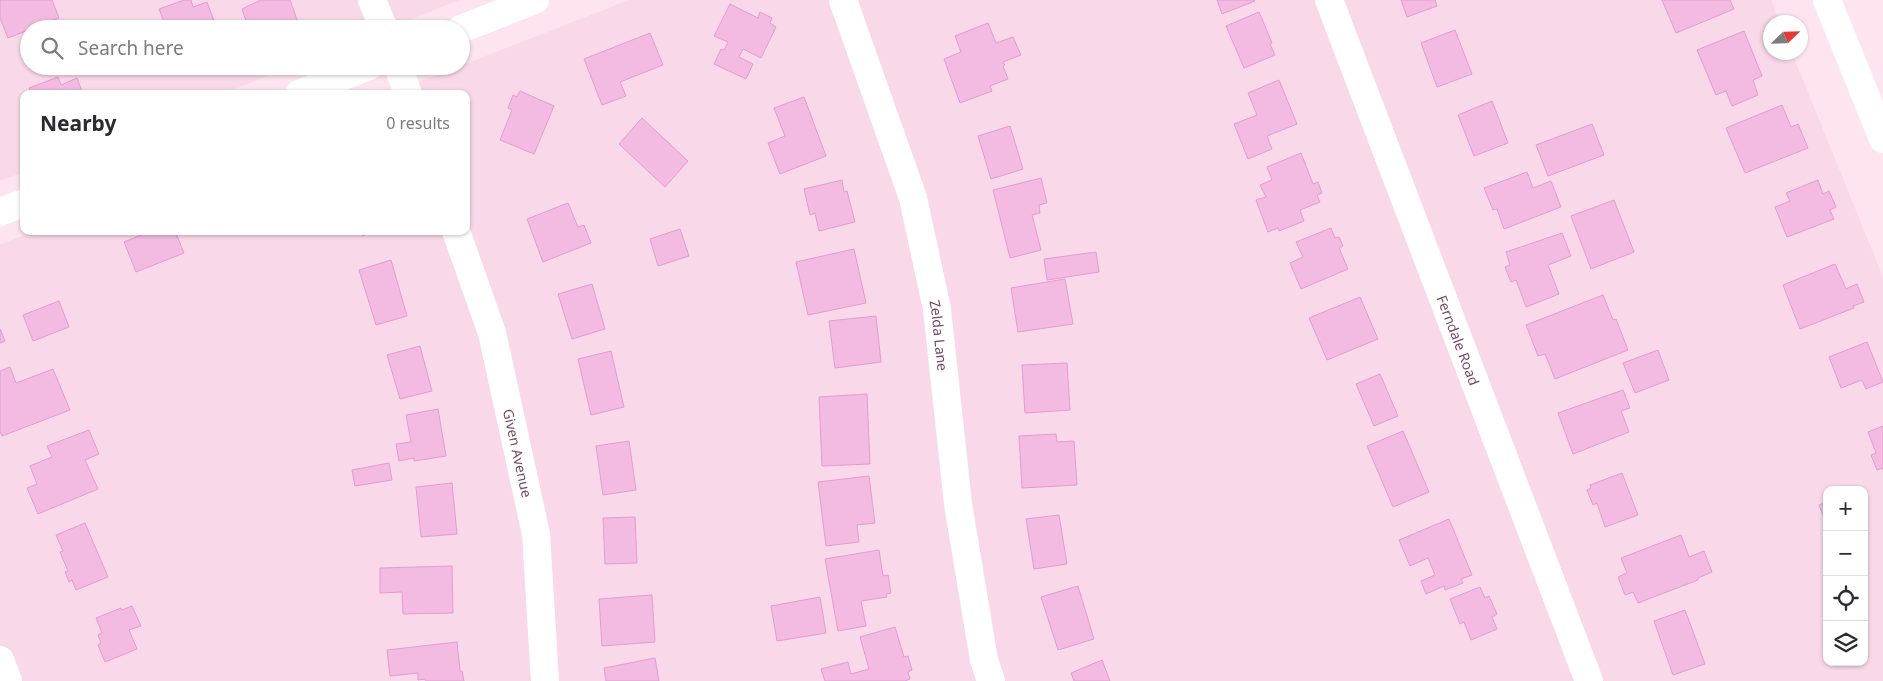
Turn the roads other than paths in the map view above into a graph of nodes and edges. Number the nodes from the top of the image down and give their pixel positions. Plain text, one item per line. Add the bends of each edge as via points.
1 (372, 0) edge
2 (535, 0) edge
3 (843, 0) edge
4 (1329, 0) edge
5 (1826, 0) edge
6 (380, 20) edge
7 (470, 26) edge
8 (346, 75) edge
9 (401, 75) edge
10 (309, 90) edge
11 (407, 90) edge
12 (1883, 139) edge
13 (20, 204) edge
14 (0, 212) edge
15 (457, 235) edge
16 (0, 660) edge
17 (8, 681) edge
18 (545, 681) edge
19 (991, 681) edge
20 (1588, 681) edge

1 - 6 street
2 - 7 street
3 - 19 street, Zelda Lane via 913,198 937,309 958,504 984,660
4 - 20 street, Ferndale Road
5 - 12 street
8 - 10 street
9 - 11 street
13 - 14 street
15 - 18 street, Given Avenue via 492,333 536,534
16 - 17 street

